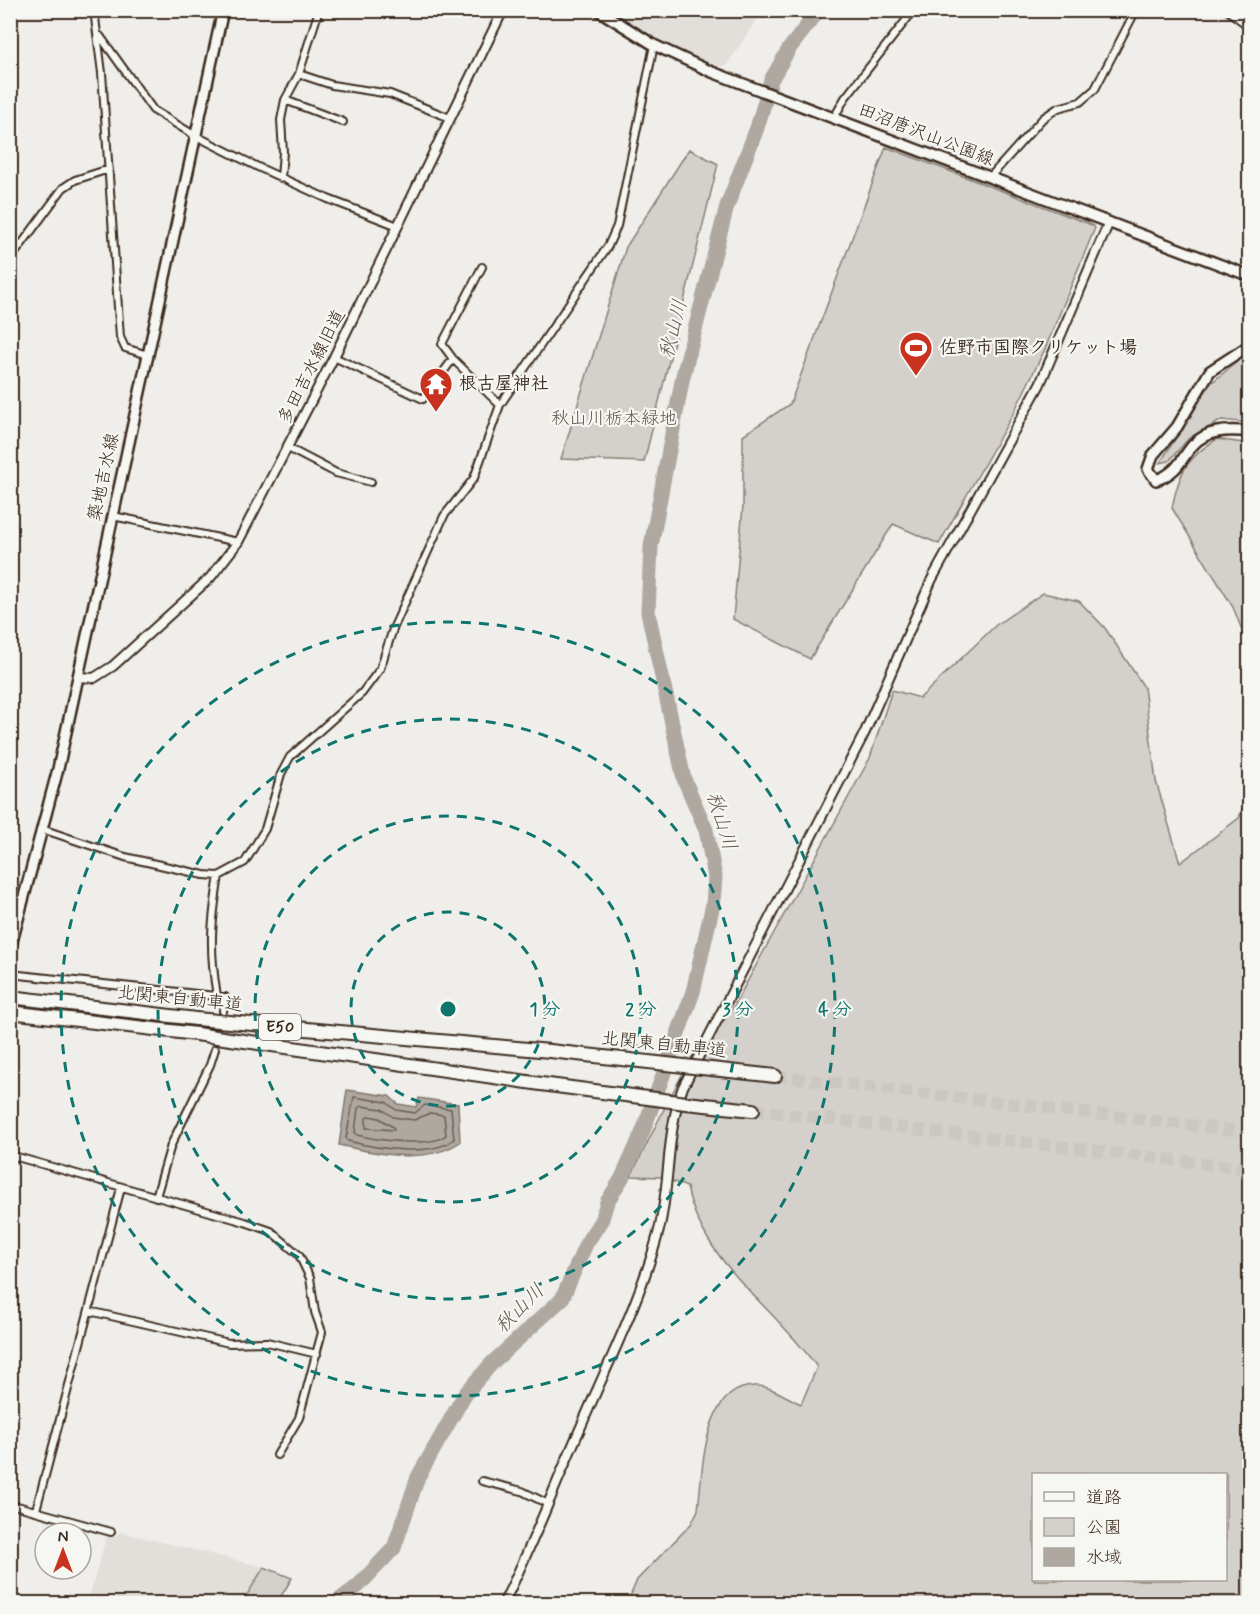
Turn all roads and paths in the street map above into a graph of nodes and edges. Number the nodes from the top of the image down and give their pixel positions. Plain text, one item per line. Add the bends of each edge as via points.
1 (94, 10) edge
2 (223, 10) edge
3 (319, 10) edge
4 (503, 10) edge
5 (598, 10) edge
6 (914, 10) edge
7 (1136, 10) edge
8 (1227, 10) edge
9 (1250, 27) edge
10 (99, 36) junction
11 (654, 45) junction
12 (299, 74) junction
13 (285, 100) junction
14 (450, 118) junction
15 (834, 118) junction
16 (343, 122) dead end
17 (196, 136) junction
18 (109, 169) junction
19 (990, 177) junction
20 (281, 178) junction
21 (1109, 222) junction
22 (398, 226) junction
23 (10, 260) edge
24 (482, 267) dead end
25 (1250, 276) edge
26 (1250, 345) edge
27 (148, 355) junction
28 (334, 357) junction
29 (453, 359) junction
30 (500, 405) junction
31 (1250, 432) edge
32 (288, 448) junction
33 (370, 482) dead end
34 (113, 516) junction
35 (238, 542) junction
36 (78, 677) junction
37 (42, 829) junction
38 (219, 876) junction
39 (15, 912) edge
40 (10, 949) edge
41 (10, 974) edge
42 (217, 996) junction
43 (10, 997) edge
44 (223, 1011) dead end
45 (10, 1012) edge
46 (215, 1049) dead end
47 (776, 1076) tunnel mouth
48 (753, 1110) tunnel mouth
49 (10, 1155) edge
50 (121, 1188) junction
51 (156, 1197) junction
52 (89, 1311) junction
53 (317, 1354) junction
54 (277, 1455) dead end
55 (482, 1481) dead end
56 (10, 1504) edge
57 (548, 1504) junction
58 (36, 1510) junction
59 (111, 1532) dead end
60 (503, 1604) edge

1 - 10 street
2 - 17 main road, 築地吉水線
3 - 12 street
4 - 14 street, 多田吉水線旧道
5 - 11 main road, 田沼唐沢山公園線
6 - 15 street via 845,98
7 - 19 street via 1095,89 1080,102 1058,108 1043,118
8 - 9 street
10 - 17 street via 153,110
10 - 18 street
11 - 15 main road, 田沼唐沢山公園線 via 727,78
11 - 30 street via 617,226 608,246
12 - 13 street
12 - 14 street via 332,85 390,94
13 - 16 street
13 - 20 street
14 - 22 street, 多田吉水線旧道
15 - 19 main road, 田沼唐沢山公園線
17 - 20 street
17 - 27 main road, 築地吉水線
18 - 23 street via 63,188
18 - 27 street via 120,337 125,348
19 - 21 main road, 田沼唐沢山公園線
20 - 22 street
21 - 25 main road, 田沼唐沢山公園線
21 - 57 street via 1040,384 933,579 865,732 683,1087 672,1122 658,1235 628,1317
22 - 28 street, 多田吉水線旧道
24 - 29 street via 442,344
26 - 31 main road via 1210,371 1177,427 1153,455 1148,469 1156,480 1166,477 1199,438 1219,431
27 - 34 main road, 築地吉水線
28 - 29 street via 423,399
28 - 32 street, 多田吉水線旧道
29 - 30 street
30 - 38 street via 474,478 444,516 393,628 380,669 362,693 290,757 259,842 245,862
32 - 33 street via 336,473
32 - 35 street, 多田吉水線旧道
34 - 35 street
34 - 36 main road, 築地吉水線
35 - 36 street, 多田吉水線旧道 via 210,578 113,666 94,678
36 - 37 main road, 築地吉水線
37 - 38 street via 124,857
37 - 39 main road, 築地吉水線
38 - 42 street via 210,955
39 - 40 main road, 築地吉水線
41 - 42 street
42 - 44 street via 225,997
43 - 47 highway, 北関東自動車道 / E50, bridge
45 - 48 highway, 北関東自動車道 / E50, bridge
46 - 51 street via 171,1145
49 - 50 street
50 - 51 street
50 - 52 street
51 - 53 street via 245,1222 271,1231 287,1242 299,1255 310,1278 322,1332
52 - 53 street via 229,1343 273,1343
52 - 58 street
53 - 54 street via 299,1418
55 - 57 street via 522,1491
56 - 58 street
57 - 60 street
58 - 59 street

